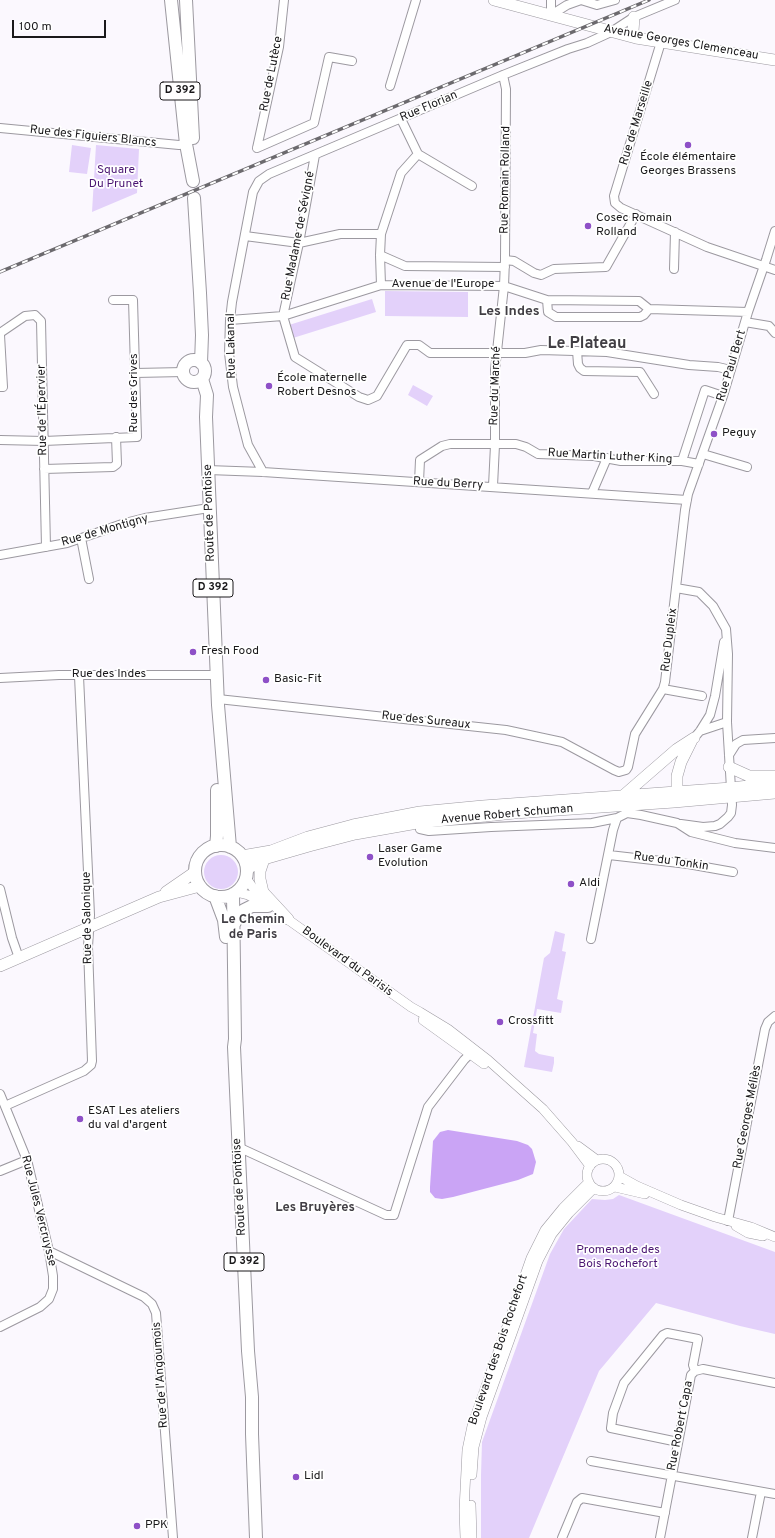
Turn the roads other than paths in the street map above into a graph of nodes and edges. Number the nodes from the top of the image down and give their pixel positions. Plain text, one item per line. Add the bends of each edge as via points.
1 (162, 0) edge
2 (171, 0) edge
3 (181, 0) edge
4 (284, 0) edge
5 (416, 0) edge
6 (494, 0) edge
7 (551, 0) edge
8 (581, 0) edge
9 (615, 0) edge
10 (675, 0) edge
11 (186, 6) edge
12 (552, 15) junction
13 (172, 17) junction
14 (634, 17) junction
15 (611, 32) junction
16 (636, 38) junction
17 (661, 42) junction
18 (775, 60) edge
19 (352, 62) dead end
20 (503, 75) junction
21 (390, 86) dead end
22 (401, 119) junction
23 (0, 128) edge
24 (186, 144) junction
25 (418, 154) junction
26 (315, 155) junction
27 (472, 186) dead end
28 (253, 192) joint
29 (194, 198) dead end
30 (636, 214) junction
31 (775, 231) edge
32 (675, 232) junction
33 (381, 234) junction
34 (245, 236) junction
35 (299, 243) junction
36 (380, 255) junction
37 (505, 263) junction
38 (764, 266) junction
39 (674, 269) dead end
40 (775, 270) edge
41 (381, 285) junction
42 (504, 286) junction
43 (113, 300) dead end
44 (547, 300) junction
45 (649, 309) junction
46 (748, 312) junction
47 (283, 316) junction
48 (230, 320) junction
49 (745, 322) junction
50 (775, 333) edge
51 (0, 334) edge
52 (577, 351) junction
53 (496, 353) junction
54 (196, 362) junction
55 (731, 370) junction
56 (184, 372) junction
57 (135, 373) junction
58 (198, 381) junction
59 (2, 387) edge
60 (654, 394) dead end
61 (723, 396) junction
62 (116, 437) junction
63 (0, 440) edge
64 (44, 441) junction
65 (495, 445) junction
66 (703, 454) junction
67 (607, 458) junction
68 (682, 461) junction
69 (699, 464) junction
70 (747, 467) dead end
71 (44, 469) junction
72 (208, 470) junction
73 (263, 472) junction
74 (419, 482) junction
75 (493, 486) junction
76 (592, 493) junction
77 (687, 500) junction
78 (209, 508) junction
79 (81, 538) junction
80 (46, 547) junction
81 (0, 555) edge
82 (89, 579) dead end
83 (676, 588) junction
84 (726, 629) junction
85 (217, 675) junction
86 (79, 676) junction
87 (0, 678) edge
88 (663, 689) junction
89 (702, 696) dead end
90 (218, 702) junction
91 (727, 722) junction
92 (697, 734) junction
93 (775, 738) edge
94 (729, 755) junction
95 (730, 767) junction
96 (626, 770) joint
97 (773, 786) edge
98 (677, 791) junction
99 (732, 792) junction
100 (624, 795) junction
101 (686, 801) junction
102 (436, 810) junction
103 (514, 813) junction
104 (622, 816) junction
105 (677, 823) junction
106 (419, 826) junction
107 (216, 846) junction
108 (230, 847) junction
109 (775, 848) edge
110 (609, 855) junction
111 (242, 856) junction
112 (264, 860) junction
113 (195, 872) junction
114 (733, 872) dead end
115 (246, 874) junction
116 (200, 886) junction
117 (0, 889) edge
118 (234, 893) junction
119 (216, 896) junction
120 (159, 897) junction
121 (266, 904) junction
122 (288, 919) junction
123 (233, 926) junction
124 (88, 928) junction
125 (591, 939) dead end
126 (20, 958) junction
127 (0, 966) edge
128 (775, 1016) edge
129 (234, 1047) junction
130 (472, 1051) junction
131 (0, 1094) edge
132 (5, 1106) junction
133 (572, 1142) junction
134 (238, 1147) junction
135 (27, 1160) junction
136 (597, 1160) junction
137 (590, 1166) junction
138 (0, 1171) edge
139 (619, 1176) junction
140 (591, 1185) junction
141 (615, 1187) junction
142 (681, 1205) junction
143 (728, 1221) junction
144 (775, 1238) edge
145 (49, 1251) junction
146 (0, 1326) edge
147 (694, 1368) junction
148 (775, 1383) edge
149 (678, 1442) junction
150 (591, 1461) dead end
151 (672, 1476) junction
152 (761, 1492) junction
153 (775, 1494) edge
154 (665, 1513) junction
155 (173, 1538) edge
156 (256, 1538) edge
157 (465, 1538) edge
158 (472, 1538) edge
159 (562, 1538) edge
160 (660, 1538) edge
161 (752, 1538) edge

1 - 13 main road
2 - 13 main road, D 392
3 - 11 main road
4 - 19 street, Rue de Lutèce via 280,47 257,148 314,123 329,57
5 - 21 street
6 - 12 main road, Avenue Georges Clemenceau
7 - 12 street
8 - 9 street via 597,5
8 - 12 street
10 - 14 street, Rue Florian
11 - 24 main road, D 392 via 193,181
12 - 15 main road, Avenue Georges Clemenceau
13 - 24 main road, D 392
14 - 15 street, Rue Florian
14 - 16 main road via 633,32
15 - 16 main road, Avenue Georges Clemenceau
15 - 20 street, Rue Florian
16 - 17 main road, Avenue Georges Clemenceau
17 - 18 main road, Avenue Georges Clemenceau
17 - 30 street, Rue de Marseille via 614,196 618,206
20 - 22 street, Rue Florian
20 - 37 street, Rue Romain Rolland via 506,89
22 - 25 street
22 - 26 street, Rue Florian
23 - 24 street, Rue des Figuiers Blancs
25 - 27 street
25 - 33 street via 401,173
26 - 28 street, Rue Florian via 269,174 259,181
26 - 35 street, Rue Madame de Sévigné
28 - 34 street, Rue Lakanal
29 - 54 main road via 202,336
30 - 32 street
30 - 37 street via 606,267 554,269 541,275 514,262
31 - 38 street, Rue Paul Bert
32 - 38 street via 707,247
32 - 39 street
33 - 35 street via 340,234
33 - 36 street
34 - 35 street
34 - 48 street, Rue Lakanal
35 - 47 street, Rue Madame de Sévigné
36 - 37 street via 405,266
36 - 41 street
37 - 42 street, Rue Romain Rolland
38 - 40 street
38 - 46 street, Rue Paul Bert
41 - 42 street, Avenue de l'Europe
41 - 47 street, Avenue de l'Europe
42 - 44 street, Avenue de l'Europe
42 - 53 street, Rue du Marché
43 - 57 street, Rue des Grives via 133,300
44 - 45 street via 639,301
44 - 45 street via 548,312 556,317 640,317
45 - 46 street
46 - 49 street, Rue Paul Bert
47 - 48 street, Avenue de l'Europe
47 - 53 street via 295,357 358,397 368,400 376,396 407,345 419,344 430,353
48 - 73 street, Rue Lakanal via 232,387 248,445
49 - 50 street via 769,326
49 - 55 street, Rue Paul Bert
51 - 59 street
51 - 64 street, Rue de l'Épervier via 25,316 35,315 41,321
52 - 53 street
52 - 55 street via 607,352
52 - 60 street via 578,364 584,371 640,372
53 - 65 street, Rue du Marché
54 - 56 main road via 187,363
54 - 58 main road via 206,371
55 - 61 street, Rue Paul Bert
56 - 57 street
56 - 58 main road via 187,379
57 - 62 street, Rue des Grives via 137,437
58 - 72 main road, Route de Pontoise / D 392 via 207,395
61 - 66 street, Rue Paul Bert
61 - 68 street, Rue Martin Luther King via 705,390
62 - 64 street, Rue des Grives
62 - 71 street via 117,464 113,467
63 - 64 street, Rue des Grives
64 - 71 street, Rue de l'Épervier
65 - 67 street, Rue Martin Luther King via 526,446 538,454
65 - 74 street via 442,446 420,460
65 - 75 street, Rue du Marché
66 - 69 street, Rue Paul Bert
66 - 70 street
67 - 68 street, Rue Martin Luther King via 622,461
67 - 76 street
68 - 69 street, Rue Martin Luther King
69 - 77 street, Rue Paul Bert
71 - 80 street, Rue de l'Épervier
72 - 73 street, Rue du Berry
72 - 78 main road, Route de Pontoise / D 392
73 - 74 street, Rue du Berry
74 - 75 street, Rue du Berry
75 - 76 street, Rue du Berry
76 - 77 street, Rue du Berry
77 - 83 street, Rue Dupleix
78 - 79 street, Rue de Montigny via 125,522
78 - 85 main road, Route de Pontoise / D 392
79 - 80 street, Rue de Montigny
79 - 82 street
80 - 81 street, Rue de Montigny
83 - 84 street via 699,592 713,606
83 - 88 street, Rue Dupleix
84 - 91 street
84 - 92 street via 710,715
85 - 86 street, Rue des Indes
85 - 90 main road, Route de Pontoise / D 392
86 - 87 street, Rue des Indes
86 - 124 street, Rue de Salonique via 90,915
88 - 89 street
88 - 96 street, Rue Dupleix via 635,734
90 - 96 street, Rue des Sureaux via 506,730 562,742 614,770
90 - 107 main road, Route de Pontoise / D 392
90 - 108 main road, Route de Pontoise / D 392
91 - 92 street
91 - 94 street
92 - 98 main road via 678,768
92 - 100 main road
93 - 94 street via 743,740 736,744
94 - 95 street
95 - 97 main road
95 - 99 street
97 - 99 main road, Avenue Robert Schuman
98 - 99 main road, Avenue Robert Schuman
98 - 100 main road, Avenue Robert Schuman
98 - 101 main road
99 - 101 main road, Avenue Robert Schuman
99 - 105 street via 731,813 720,824 709,827
100 - 102 main road, Avenue Robert Schuman
101 - 103 main road, Avenue Robert Schuman
102 - 106 main road via 423,816
102 - 111 main road, Avenue Robert Schuman via 352,825 308,837 271,851
103 - 104 main road
103 - 106 main road, Avenue Robert Schuman
104 - 105 street via 641,815
104 - 106 street via 592,824 429,831
104 - 110 street via 613,830
105 - 109 street via 691,832 711,838
106 - 112 main road, Avenue Robert Schuman via 355,834
107 - 108 main road
107 - 113 main road via 199,857
108 - 111 main road
110 - 114 street, Rue du Tonkin
110 - 125 street
111 - 115 main road
112 - 115 main road, Avenue Robert Schuman via 255,863
112 - 122 main road via 260,871 263,892
113 - 116 main road
113 - 120 main road
115 - 118 main road via 240,888
115 - 121 street, Boulevard du Parisis
116 - 119 main road
116 - 120 main road
117 - 126 street via 12,938
118 - 119 main road
118 - 121 street, Boulevard du Parisis via 242,893
118 - 123 main road, Route de Pontoise / D 392
119 - 129 main road, Route de Pontoise / D 392 via 226,930
120 - 124 main road
121 - 122 street, Boulevard du Parisis
121 - 123 main road via 241,912
122 - 130 street, Boulevard du Parisis via 410,1007 448,1029
123 - 129 main road, Route de Pontoise / D 392 via 236,1039
124 - 126 main road
124 - 132 street, Rue de Salonique via 92,1061 90,1066
126 - 127 main road
128 - 143 street, Rue Georges Méliès via 765,1029
129 - 134 main road, Route de Pontoise / D 392
130 - 133 street, Boulevard du Parisis via 543,1109
130 - 134 street via 428,1107 394,1215 386,1215
131 - 132 street, Rue Jules Vercruysse
132 - 135 street, Rue Jules Vercruysse
133 - 136 street, Boulevard du Parisis
133 - 137 street, Boulevard du Parisis
134 - 156 main road, Route de Pontoise / D 392 via 252,1397
135 - 138 street
135 - 145 street, Rue Jules Vercruysse
136 - 137 street
136 - 139 street via 606,1160 614,1164
137 - 140 street via 587,1175
139 - 141 street
139 - 142 street
140 - 141 street via 604,1191
140 - 157 street, Boulevard des Bois Rochefort via 563,1208 545,1230 531,1258 472,1426 467,1450
140 - 158 street, Boulevard des Bois Rochefort via 552,1234 538,1261 482,1417 474,1447
141 - 142 street
142 - 143 street
143 - 144 street
145 - 146 street, Rue Jules Vercruysse via 53,1276 49,1299 31,1313
145 - 155 street, Rue de l'Angoumois via 144,1297 152,1304 156,1313
147 - 148 street, Rue Robert Capa
147 - 149 street, Rue Robert Capa
147 - 149 street via 698,1339 667,1333 662,1335 624,1383 613,1413 611,1428
149 - 151 street, Rue Robert Capa
150 - 151 street
151 - 152 street
151 - 154 street, Rue Robert Capa
152 - 153 street
152 - 161 street
154 - 159 street via 582,1498 577,1502
154 - 160 street, Rue Robert Capa

